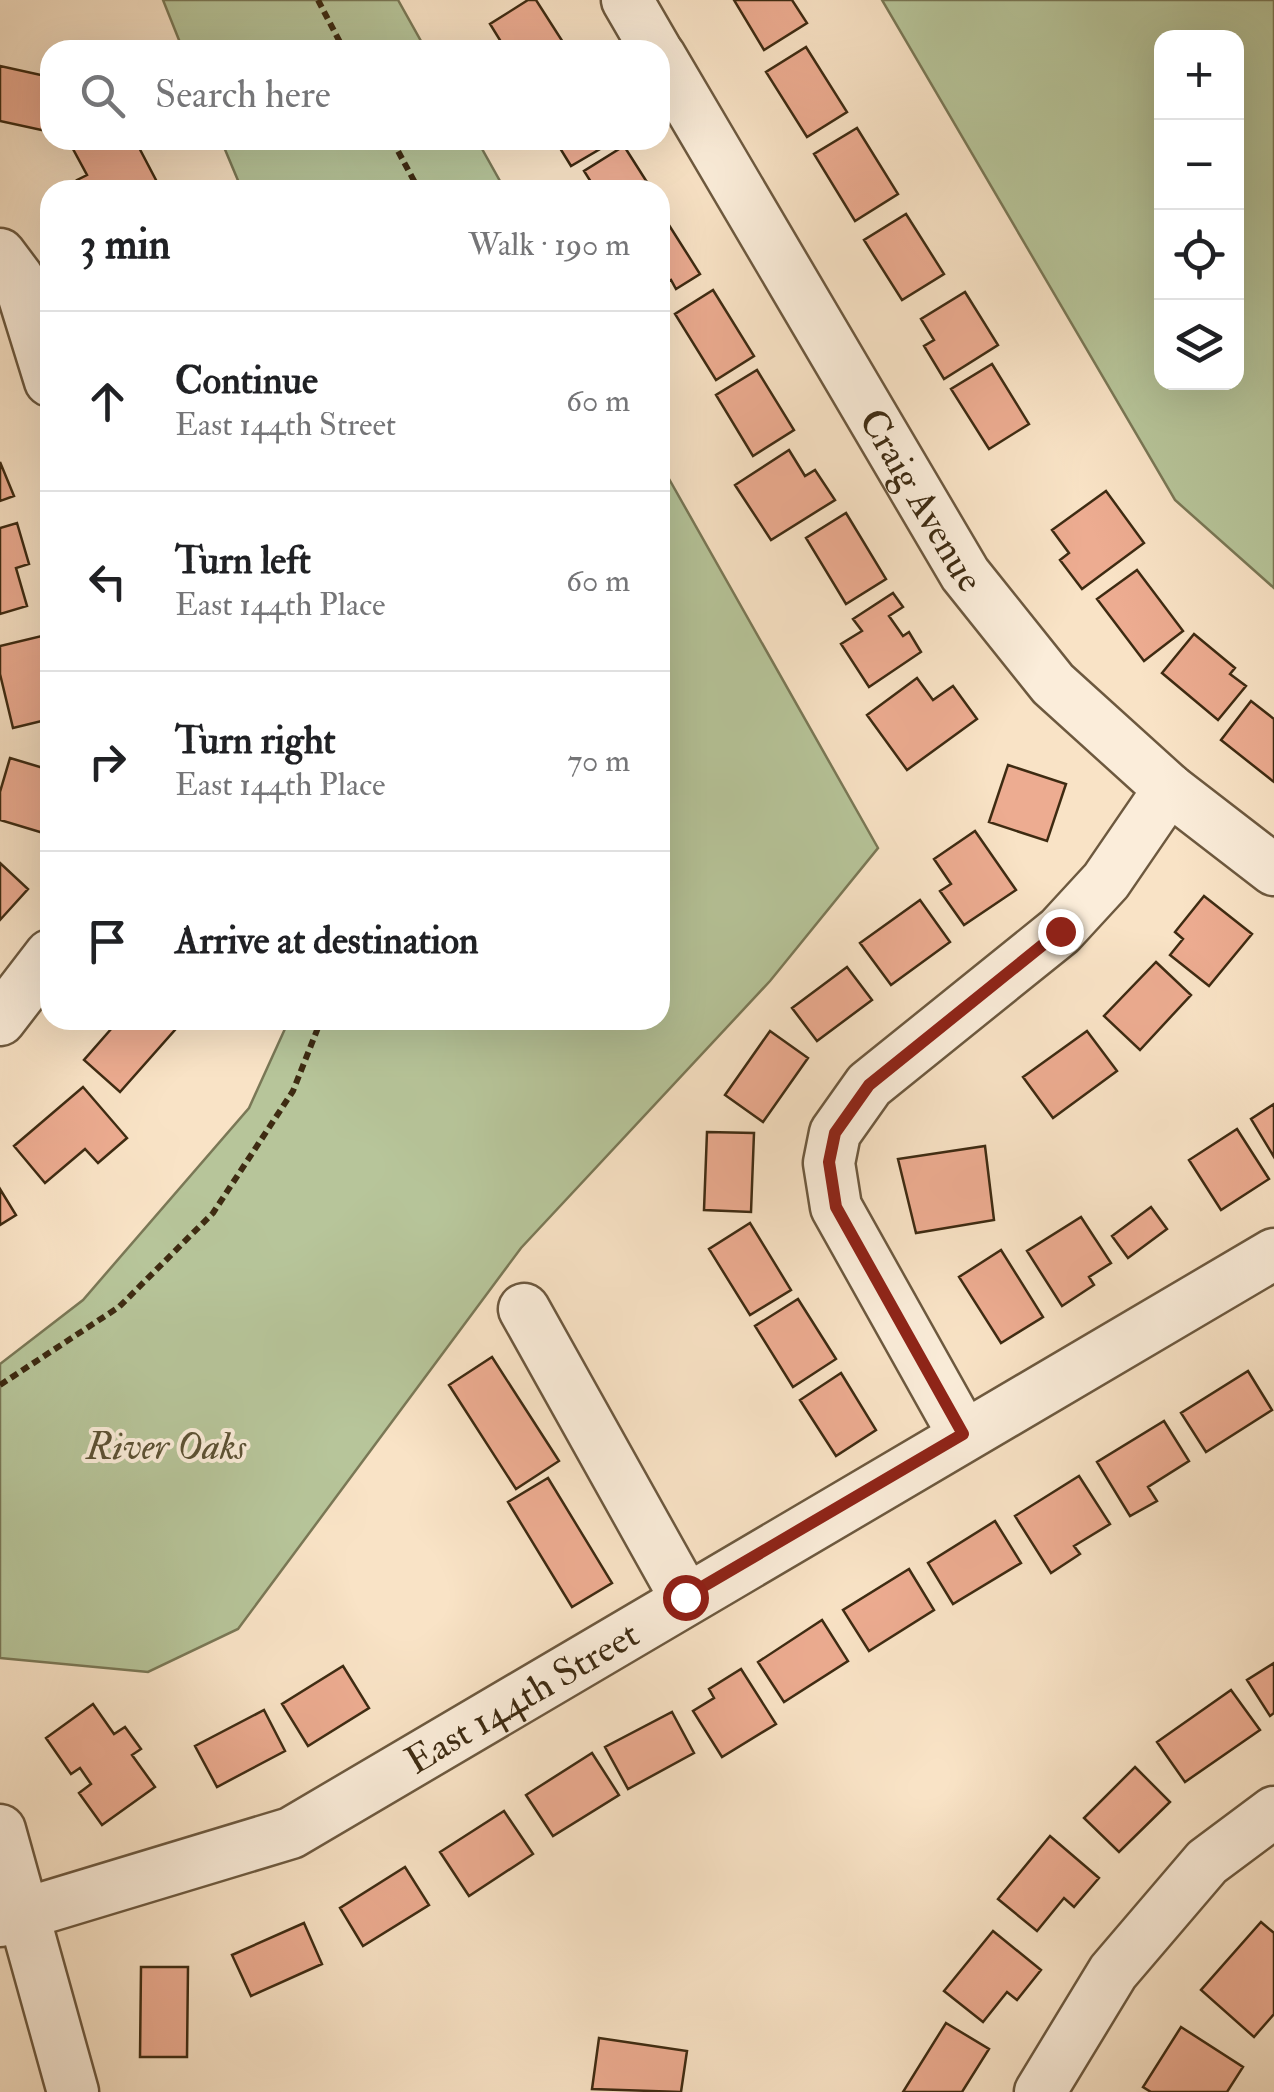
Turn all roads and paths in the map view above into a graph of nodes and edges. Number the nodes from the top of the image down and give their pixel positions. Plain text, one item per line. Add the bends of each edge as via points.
1 (318, 0) edge
2 (627, 0) edge
3 (339, 40) edge
4 (650, 40) edge
5 (670, 73) edge
6 (397, 150) edge
7 (414, 180) edge
8 (0, 254) edge
9 (40, 349) edge
10 (1169, 788) junction
11 (1274, 870) edge
12 (40, 968) edge
13 (0, 1020) edge
14 (316, 1030) edge
15 (1274, 1254) edge
16 (524, 1309) dead end
17 (0, 1385) edge
18 (963, 1434) junction
19 (685, 1597) junction
20 (1274, 1812) edge
21 (0, 1830) edge
22 (12, 1918) edge
23 (73, 2092) edge
24 (1040, 2092) edge

1 - 3 path
2 - 4 street
5 - 10 street, Craig Avenue via 965,574 1052,684
6 - 7 path
8 - 9 street via 18,278
10 - 11 street, Craig Avenue
10 - 18 street via 1106,881 1060,931 869,1085 835,1133 829,1162 836,1207
12 - 13 street
14 - 17 path via 294,1092 213,1213 119,1307
15 - 18 street, East 144th Street
16 - 19 street
18 - 19 street, East 144th Street
19 - 22 street, East 144th Street via 292,1832
20 - 24 street via 1207,1862 1112,1972
21 - 22 street
22 - 23 street

